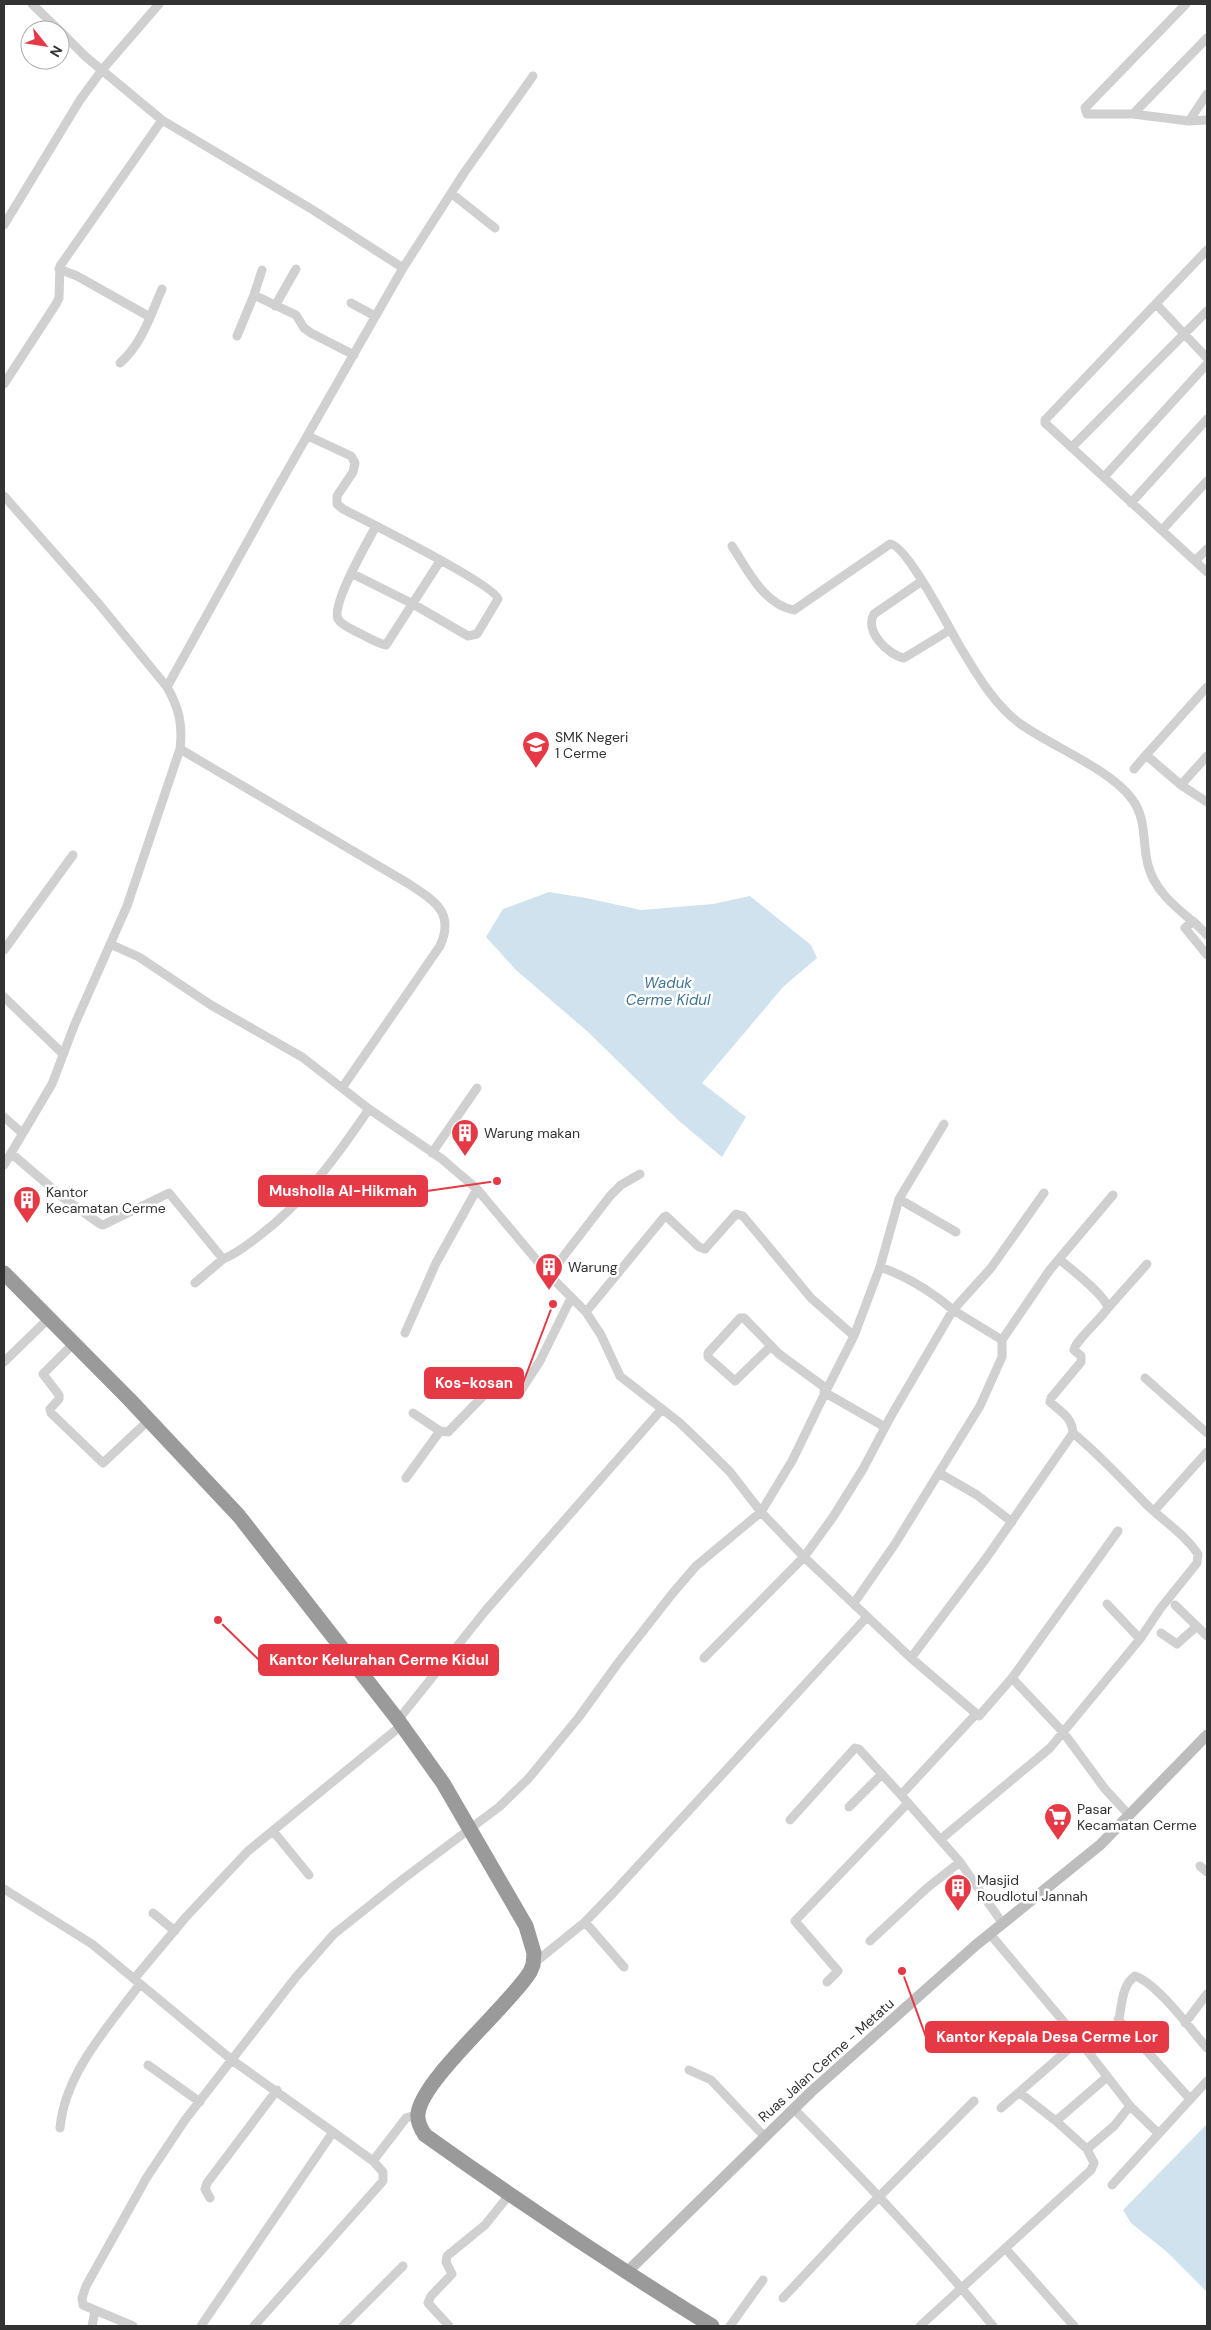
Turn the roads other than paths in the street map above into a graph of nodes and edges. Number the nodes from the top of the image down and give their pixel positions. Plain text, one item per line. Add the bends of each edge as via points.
1 (32, 4) edge
2 (159, 4) edge
3 (1186, 4) edge
4 (49, 20) edge
5 (1207, 38) edge
6 (70, 40) edge
7 (102, 70) junction
8 (533, 76) dead end
9 (1207, 94) edge
10 (1134, 114) junction
11 (162, 120) junction
12 (1207, 120) edge
13 (1189, 121) junction
14 (451, 193) junction
15 (4, 225) edge
16 (495, 228) dead end
17 (1207, 250) edge
18 (403, 268) junction
19 (59, 269) junction
20 (296, 269) dead end
21 (262, 270) dead end
22 (162, 289) dead end
23 (254, 295) junction
24 (351, 303) dead end
25 (1157, 305) junction
26 (275, 306) junction
27 (1207, 312) edge
28 (375, 316) junction
29 (150, 317) junction
30 (237, 336) dead end
31 (1184, 336) junction
32 (354, 355) junction
33 (1207, 358) edge
34 (120, 363) dead end
35 (1207, 364) edge
36 (4, 384) edge
37 (1207, 419) edge
38 (308, 436) junction
39 (1072, 448) junction
40 (1104, 477) junction
41 (1207, 481) edge
42 (4, 496) edge
43 (1131, 503) junction
44 (376, 526) junction
45 (1162, 530) junction
46 (732, 546) dead end
47 (1207, 549) edge
48 (440, 561) junction
49 (1195, 562) junction
50 (1207, 572) edge
51 (351, 573) junction
52 (922, 581) junction
53 (413, 604) junction
54 (950, 630) junction
55 (167, 687) junction
56 (1207, 687) edge
57 (180, 749) junction
58 (1146, 755) junction
59 (1207, 756) edge
60 (1134, 769) dead end
61 (1181, 785) junction
62 (1207, 802) edge
63 (73, 855) dead end
64 (1192, 920) junction
65 (1207, 935) edge
66 (110, 944) junction
67 (4, 950) edge
68 (1207, 955) edge
69 (4, 997) edge
70 (63, 1054) junction
71 (342, 1088) junction
72 (477, 1088) dead end
73 (368, 1109) junction
74 (4, 1117) edge
75 (944, 1124) dead end
76 (22, 1133) junction
77 (11, 1153) junction
78 (432, 1153) junction
79 (4, 1165) edge
80 (640, 1174) dead end
81 (477, 1189) junction
82 (1044, 1193) dead end
83 (1113, 1194) dead end
84 (899, 1199) junction
85 (956, 1232) dead end
86 (223, 1259) junction
87 (1059, 1259) junction
88 (1147, 1264) dead end
89 (880, 1267) junction
90 (4, 1273) edge
91 (548, 1275) junction
92 (195, 1283) dead end
93 (572, 1298) junction
94 (1108, 1308) junction
95 (953, 1310) junction
96 (586, 1312) junction
97 (49, 1318) junction
98 (405, 1333) dead end
99 (854, 1336) junction
100 (1002, 1340) junction
101 (74, 1343) junction
102 (771, 1346) junction
103 (4, 1362) edge
104 (1145, 1378) dead end
105 (825, 1391) junction
106 (661, 1410) junction
107 (413, 1413) dead end
108 (149, 1420) junction
109 (885, 1427) junction
110 (440, 1431) junction
111 (1073, 1433) junction
112 (1207, 1433) edge
113 (1207, 1452) edge
114 (939, 1473) junction
115 (406, 1478) dead end
116 (1154, 1511) junction
117 (761, 1512) junction
118 (1012, 1522) junction
119 (1118, 1531) dead end
120 (804, 1557) junction
121 (854, 1603) junction
122 (1107, 1604) dead end
123 (1175, 1606) dead end
124 (867, 1617) junction
125 (1197, 1626) junction
126 (1161, 1632) dead end
127 (1207, 1636) edge
128 (1140, 1639) junction
129 (704, 1658) dead end
130 (911, 1658) junction
131 (1012, 1678) junction
132 (976, 1714) junction
133 (400, 1722) junction
134 (1063, 1732) junction
135 (1207, 1737) edge
136 (882, 1774) junction
137 (901, 1795) junction
138 (908, 1803) junction
139 (849, 1807) dead end
140 (1129, 1815) junction
141 (790, 1820) dead end
142 (471, 1828) junction
143 (272, 1831) junction
144 (941, 1839) junction
145 (960, 1862) junction
146 (309, 1875) dead end
147 (4, 1889) edge
148 (154, 1913) dead end
149 (585, 1922) junction
150 (1003, 1924) junction
151 (175, 1931) junction
152 (990, 1934) junction
153 (870, 1941) dead end
154 (533, 1964) junction
155 (624, 1967) dead end
156 (137, 1981) junction
157 (827, 1982) dead end
158 (1207, 1994) edge
159 (1118, 2019) junction
160 (1184, 2023) junction
161 (1079, 2040) junction
162 (1207, 2048) edge
163 (1088, 2052) junction
164 (232, 2060) junction
165 (148, 2065) dead end
166 (689, 2070) dead end
167 (1107, 2077) junction
168 (1207, 2081) edge
169 (276, 2090) junction
170 (1020, 2092) junction
171 (1190, 2099) junction
172 (974, 2101) dead end
173 (200, 2102) junction
174 (1130, 2106) junction
175 (1001, 2108) dead end
176 (794, 2109) junction
177 (418, 2114) junction
178 (1056, 2121) junction
179 (60, 2128) dead end
180 (333, 2132) junction
181 (1158, 2133) junction
182 (765, 2137) junction
183 (1087, 2149) junction
184 (373, 2161) junction
185 (1112, 2185) dead end
186 (509, 2195) junction
187 (880, 2197) junction
188 (210, 2198) dead end
189 (1005, 2248) junction
190 (402, 2266) dead end
191 (626, 2273) junction
192 (763, 2280) dead end
193 (962, 2287) junction
194 (783, 2298) dead end
195 (94, 2311) junction
196 (92, 2326) edge
197 (133, 2326) edge
198 (201, 2326) edge
199 (254, 2326) edge
200 (343, 2326) edge
201 (450, 2326) edge
202 (712, 2326) edge
203 (730, 2326) edge
204 (920, 2326) edge
205 (993, 2326) edge
206 (1074, 2326) edge

1 - 4 street
2 - 7 street
3 - 10 street via 1085,108 1087,114
5 - 10 street
6 - 7 street
7 - 11 street
7 - 15 street via 80,100
8 - 14 street
9 - 13 street
10 - 13 street
11 - 18 street
11 - 19 street
12 - 13 street
14 - 16 street
14 - 18 street
17 - 25 street
18 - 28 street
19 - 29 street
19 - 36 street via 59,298
20 - 26 street
21 - 23 street
22 - 29 street
23 - 26 street
23 - 30 street
24 - 28 street
25 - 31 street
25 - 39 street via 1046,417 1045,423
26 - 32 street via 296,315 311,333
27 - 31 street
28 - 32 street
29 - 34 street via 135,346
31 - 33 street
31 - 39 street
32 - 38 street
35 - 40 street
37 - 43 street
38 - 44 street via 351,456 355,463 353,472 337,496 337,504
38 - 55 street
39 - 40 street
40 - 43 street
41 - 45 street
42 - 55 street
43 - 45 street
44 - 48 street
44 - 51 street
45 - 49 street
46 - 52 street via 760,588 788,609 794,610 890,544 900,549
47 - 49 street
48 - 53 street
48 - 53 street via 497,595 488,617 477,634 468,636
49 - 50 street
51 - 53 street
51 - 53 street via 338,619 382,644 389,642
52 - 54 street
52 - 54 street via 874,614 871,629 886,649 894,656 904,658
54 - 64 street via 995,701 1054,745 1104,774 1132,799 1144,827 1147,863 1155,882 1169,901
55 - 57 street via 180,716
56 - 58 street
57 - 66 street via 127,906
57 - 71 street via 401,879 441,908 446,926 440,946
58 - 60 street
58 - 61 street
59 - 61 street
61 - 62 street
63 - 67 street
64 - 65 street
64 - 68 street via 1185,928
66 - 70 street
66 - 71 street via 139,957 211,1005 302,1056
69 - 70 street
70 - 76 street via 52,1084
71 - 73 street
72 - 78 street
73 - 78 street
73 - 86 street via 333,1161 285,1215 234,1255
74 - 76 street
75 - 84 street
76 - 77 street
77 - 79 street
77 - 86 street via 61,1196 103,1225 169,1193
78 - 81 street
80 - 91 street via 630,1178 610,1196
81 - 91 street
81 - 98 street via 440,1255
82 - 95 street via 991,1268
83 - 87 street
84 - 85 street
84 - 89 street
86 - 92 street
87 - 94 street
87 - 100 street
88 - 94 street
89 - 95 street via 941,1299
89 - 99 street
90 - 97 highway
91 - 93 street
93 - 96 street
93 - 110 street via 520,1393 515,1396 490,1389 451,1430
94 - 111 street via 1076,1344 1074,1350 1081,1356 1081,1362 1051,1398 1050,1402 1069,1418
95 - 100 street
95 - 109 street
96 - 99 street via 664,1216 705,1250 736,1214 743,1216 818,1306
96 - 106 street via 620,1376
97 - 101 highway
97 - 103 street
99 - 105 street
100 - 114 street via 1002,1357 980,1406
101 - 108 highway
101 - 108 street via 43,1374 59,1395 50,1413 103,1463
102 - 102 street via 740,1318 710,1348 708,1357 735,1381
102 - 105 street
104 - 112 street
105 - 109 street
105 - 117 street via 792,1462
106 - 117 street via 680,1423 730,1472
106 - 133 street via 486,1610
107 - 110 street
108 - 133 highway via 239,1516
109 - 120 street via 849,1493
110 - 115 street
111 - 116 street via 1105,1460
111 - 118 street
113 - 116 street
114 - 118 street via 977,1495
114 - 121 street
116 - 128 street via 1192,1544 1198,1554 1198,1563
117 - 120 street
117 - 142 street via 696,1566 533,1773 499,1807
118 - 130 street
119 - 131 street
120 - 121 street
120 - 129 street
121 - 124 street
122 - 128 street
123 - 125 street
124 - 130 street
124 - 149 street
125 - 126 street via 1177,1644
125 - 127 street
128 - 134 street
130 - 132 street
131 - 132 street via 979,1716
131 - 134 street
132 - 137 street
133 - 142 highway
133 - 143 street
134 - 140 street
134 - 144 street via 1050,1748
135 - 140 main road, Ruas Jalan Cerme - Metatu
136 - 137 street
136 - 139 street
136 - 141 street via 855,1748
137 - 138 street
138 - 144 street
138 - 157 street via 795,1921 838,1970
140 - 150 main road, Ruas Jalan Cerme - Metatu via 1100,1845
142 - 154 highway via 526,1926 533,1943
142 - 164 street via 334,1934
143 - 146 street
143 - 151 street via 217,1883
144 - 145 street
145 - 150 street
145 - 153 street
147 - 156 street via 92,1944
148 - 151 street
149 - 154 street
149 - 155 street
150 - 152 main road, Ruas Jalan Cerme - Metatu
151 - 156 street
152 - 161 street
152 - 176 main road, Ruas Jalan Cerme - Metatu
154 - 177 highway via 525,1979 435,2081
156 - 164 street
156 - 179 street via 66,2094
158 - 160 street
159 - 160 street via 1126,1989 1135,1976 1159,1994
159 - 163 street via 1109,2040
159 - 171 street
160 - 162 street
161 - 163 street
161 - 170 street
163 - 167 street
164 - 169 street
164 - 173 street
165 - 173 street
166 - 182 street via 711,2080
167 - 174 street
167 - 178 street
168 - 171 street
169 - 180 street
169 - 188 street via 207,2183 204,2189
170 - 175 street
170 - 178 street
171 - 181 street
172 - 187 street
173 - 195 street via 147,2177 86,2286 82,2303
174 - 181 street
174 - 183 street via 1114,2126
176 - 182 main road, Ruas Jalan Cerme - Metatu
176 - 187 street
177 - 184 street via 406,2118
177 - 186 highway via 425,2135
178 - 183 street
180 - 184 street
180 - 198 street
181 - 185 street
182 - 191 main road, Ruas Jalan Cerme - Metatu
183 - 189 street via 1094,2163 1091,2170
184 - 199 street via 383,2172 383,2181
186 - 191 highway
186 - 201 street via 486,2225 447,2256 446,2262 452,2274 428,2303
187 - 193 street
187 - 194 street
189 - 193 street
189 - 206 street
190 - 200 street
191 - 202 highway
192 - 203 street
193 - 204 street
193 - 205 street
195 - 196 street
195 - 197 street

